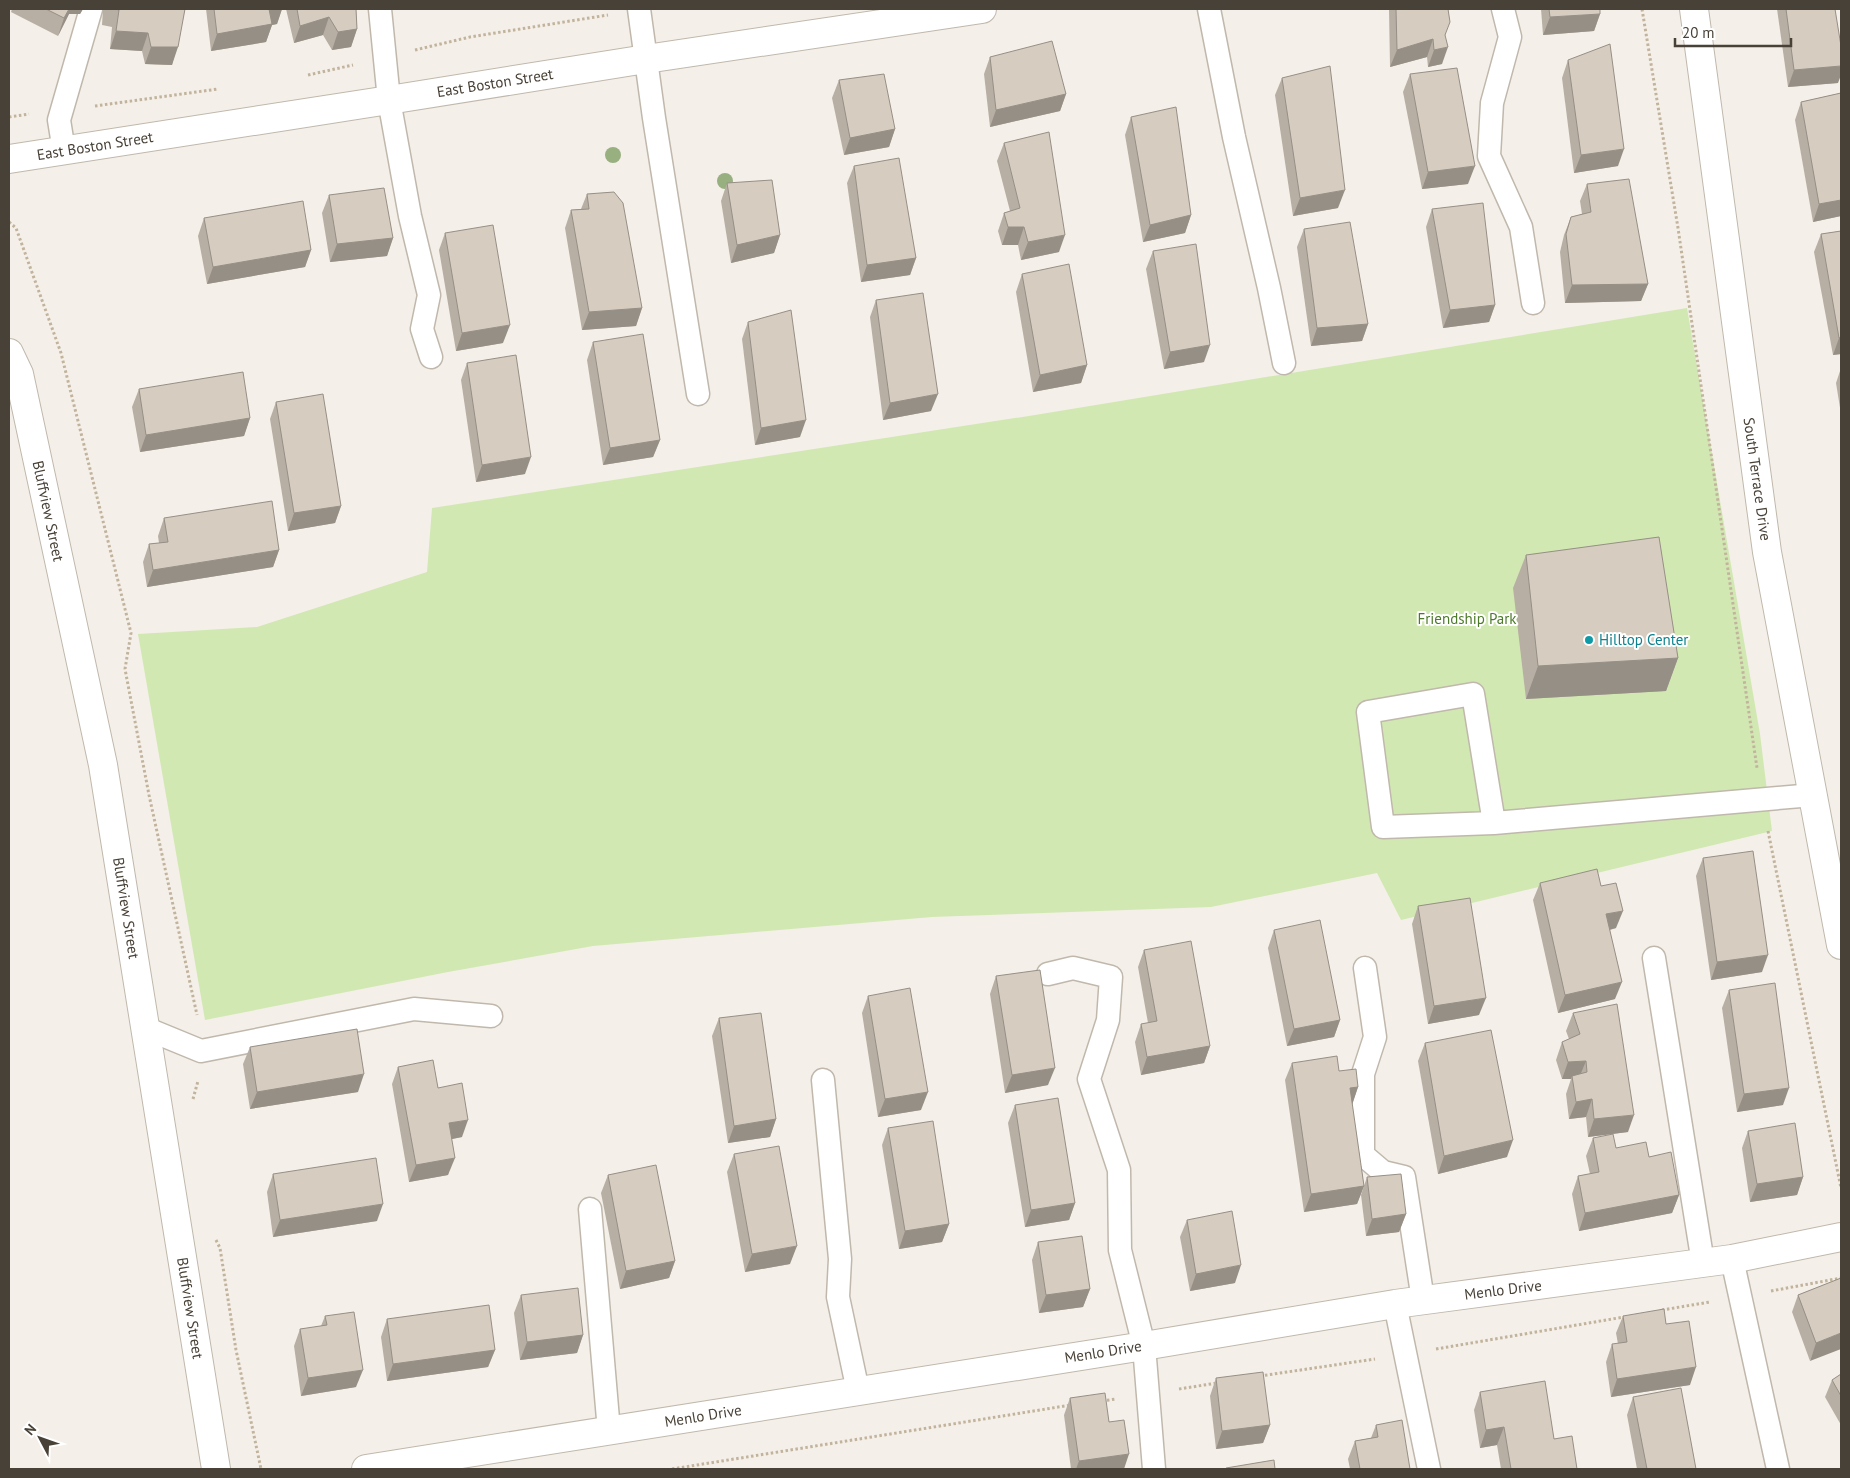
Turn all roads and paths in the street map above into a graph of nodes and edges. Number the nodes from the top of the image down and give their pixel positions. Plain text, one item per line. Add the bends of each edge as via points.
1 (91, 9) edge
2 (380, 9) edge
3 (982, 9) edge
4 (1210, 9) edge
5 (1503, 9) edge
6 (1642, 9) edge
7 (1694, 9) edge
8 (639, 10) edge
9 (921, 14) edge
10 (385, 57) junction
11 (646, 59) junction
12 (304, 76) dead end
13 (219, 89) dead end
14 (390, 100) junction
15 (62, 110) junction
16 (9, 117) edge
17 (64, 151) junction
18 (9, 159) edge
19 (1533, 303) dead end
20 (9, 353) edge
21 (431, 357) dead end
22 (1284, 362) dead end
23 (698, 394) dead end
24 (1813, 794) junction
25 (1761, 799) junction
26 (1494, 824) junction
27 (1841, 946) edge
28 (1654, 958) dead end
29 (1365, 968) dead end
30 (1048, 974) dead end
31 (491, 1016) dead end
32 (145, 1028) junction
33 (823, 1080) dead end
34 (1841, 1188) edge
35 (590, 1209) dead end
36 (1841, 1237) edge
37 (1732, 1259) junction
38 (1702, 1264) junction
39 (1841, 1278) edge
40 (1740, 1296) junction
41 (1423, 1300) junction
42 (1395, 1304) junction
43 (1653, 1312) edge
44 (1633, 1315) edge
45 (1144, 1346) junction
46 (1405, 1354) junction
47 (1253, 1378) edge
48 (1224, 1382) edge
49 (858, 1391) junction
50 (1148, 1394) junction
51 (1099, 1401) edge
52 (1080, 1404) edge
53 (609, 1431) junction
54 (216, 1469) edge
55 (366, 1469) edge
56 (672, 1469) edge
57 (1154, 1469) edge
58 (1429, 1469) edge
59 (1778, 1469) edge

1 - 15 lane
2 - 10 lane
3 - 9 street, East Boston Street
4 - 22 lane via 1234,138
5 - 19 lane via 1510,37 1492,103 1489,156 1522,227
6 - 25 path
7 - 24 street, South Terrace Drive via 1767,552
8 - 10 path via 470,37
8 - 11 lane
9 - 11 street, East Boston Street
10 - 12 path
10 - 14 lane
11 - 14 street, East Boston Street
11 - 23 lane
13 - 15 path
14 - 17 street, East Boston Street
14 - 21 lane via 410,216 429,295 422,329
15 - 16 path
15 - 17 lane via 59,120
17 - 18 street, East Boston Street
20 - 32 street, Bluffview Street via 19,374 103,765
24 - 25 lane
24 - 27 street, South Terrace Drive
25 - 26 lane
25 - 34 path
26 - 26 lane via 1383,827 1368,712 1473,694
28 - 38 lane
29 - 41 lane via 1375,1038 1363,1074 1363,1155 1383,1172 1404,1177
30 - 45 lane via 1073,968 1111,977 1108,1020 1089,1079 1119,1170 1120,1250
31 - 32 lane via 414,1009 201,1051
32 - 54 street, Bluffview Street
33 - 49 lane via 840,1259 838,1297
35 - 53 lane
36 - 37 street, Menlo Drive
37 - 38 street, Menlo Drive
37 - 40 lane
38 - 41 street, Menlo Drive
39 - 40 path
40 - 43 path
40 - 59 lane
41 - 42 street, Menlo Drive
42 - 45 street, Menlo Drive
42 - 46 lane
44 - 46 path
45 - 49 street, Menlo Drive
45 - 50 lane
46 - 47 path
46 - 58 lane
48 - 50 path
49 - 53 street, Menlo Drive
50 - 51 path
50 - 57 lane
52 - 56 path
53 - 55 street, Menlo Drive

